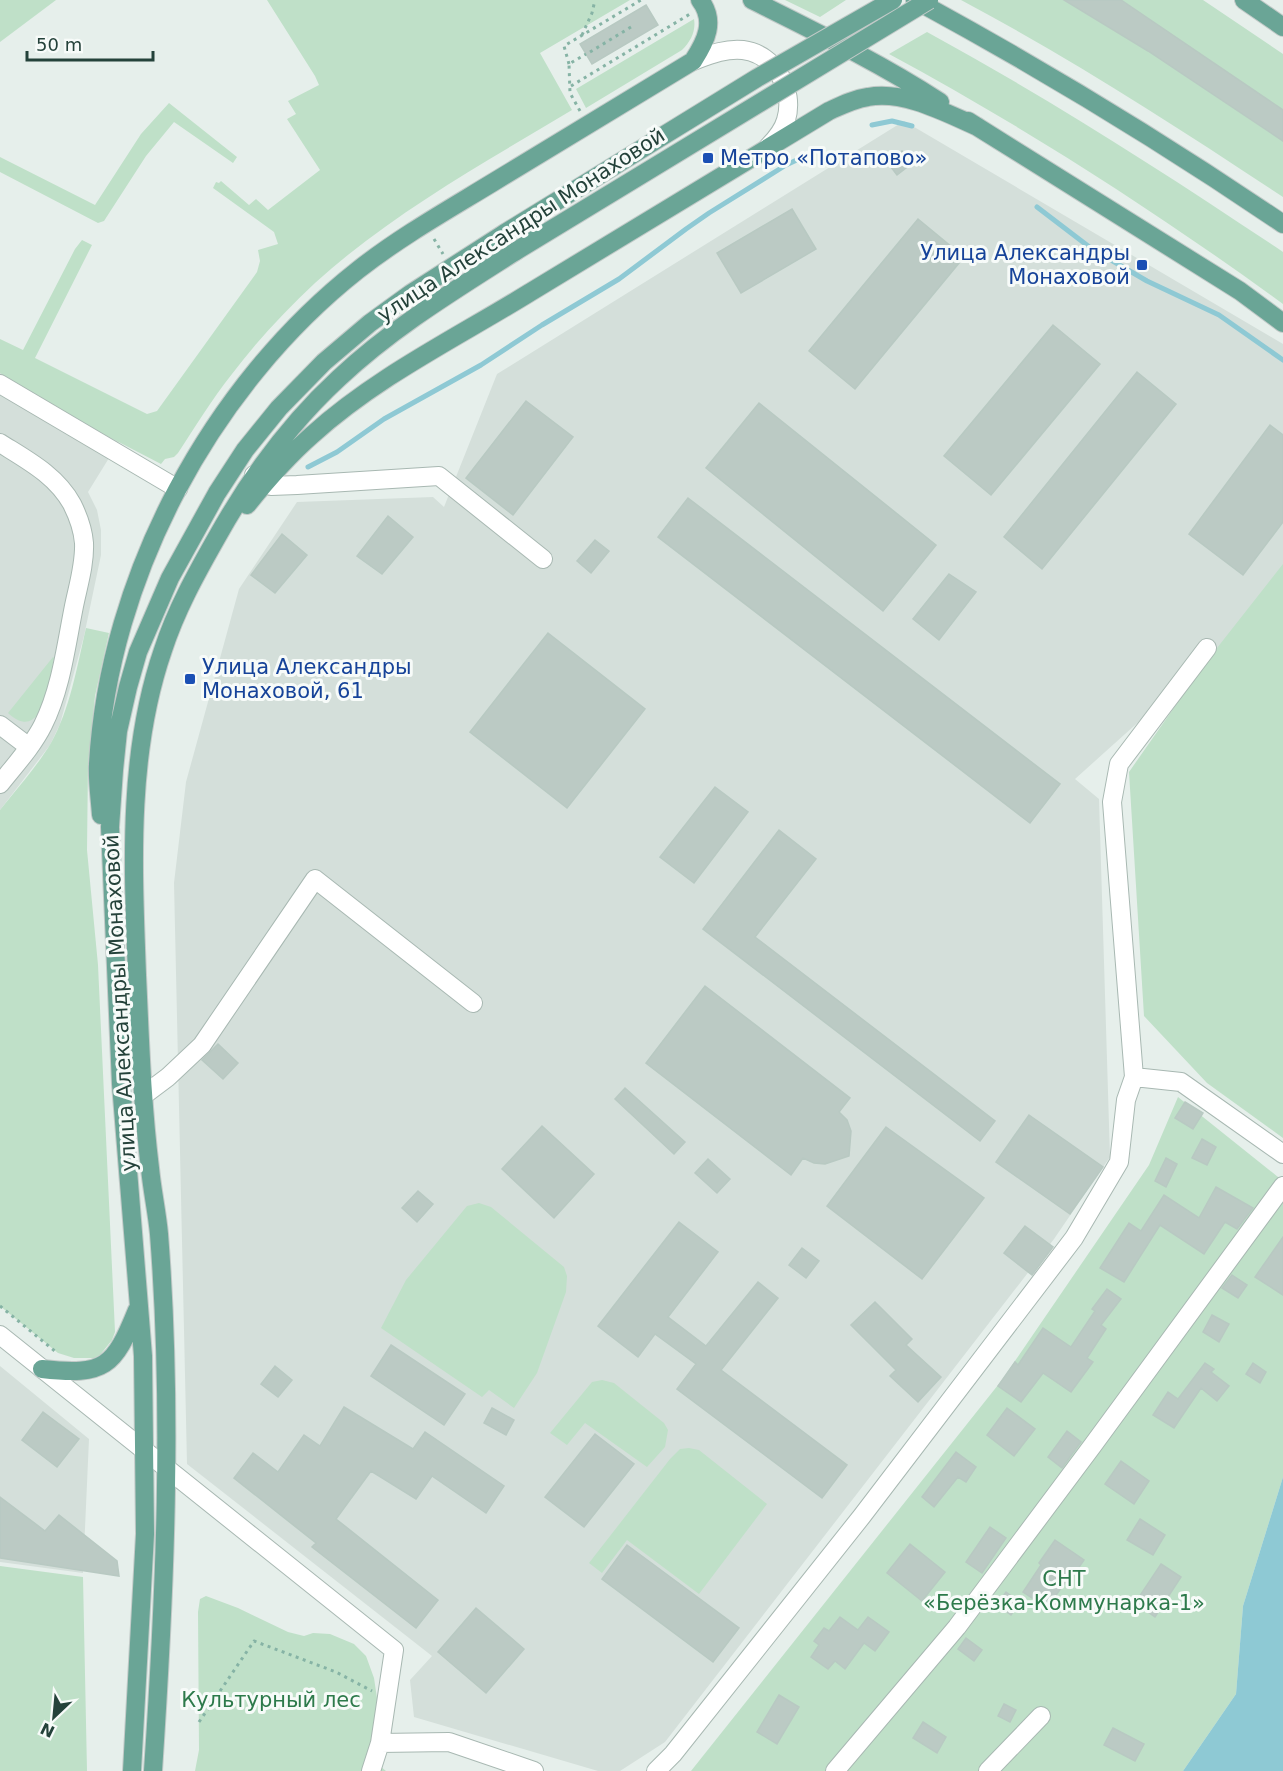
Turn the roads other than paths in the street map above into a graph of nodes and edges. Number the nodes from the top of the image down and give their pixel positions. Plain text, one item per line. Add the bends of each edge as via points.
1 (752, 0) edge
2 (893, 0) edge
3 (915, 0) edge
4 (928, 0) edge
5 (1244, 0) edge
6 (697, 6) edge
7 (1283, 27) edge
8 (693, 61) junction
9 (978, 127) junction
10 (768, 147) junction
11 (1283, 224) edge
12 (1283, 323) edge
13 (0, 384) edge
14 (0, 443) edge
15 (260, 479) junction
16 (178, 489) junction
17 (543, 559) dead end
18 (1208, 648) dead end
19 (0, 725) edge
20 (29, 747) junction
21 (0, 784) edge
22 (111, 876) junction
23 (473, 1003) dead end
24 (1134, 1077) junction
25 (144, 1095) junction
26 (1283, 1154) edge
27 (1283, 1186) edge
28 (139, 1305) junction
29 (0, 1335) edge
30 (42, 1369) junction
31 (144, 1451) junction
32 (166, 1468) junction
33 (1041, 1716) dead end
34 (380, 1743) junction
35 (132, 1771) edge
36 (153, 1771) edge
37 (371, 1771) edge
38 (534, 1771) edge
39 (656, 1771) edge
40 (835, 1771) edge
41 (988, 1771) edge

1 - 9 main road via 913,85
2 - 22 main road, улица Александры Монаховой, bridge via 748,84 410,294 324,362 279,408 217,493 170,578 138,652 118,731 110,826
3 - 11 main road via 1079,93
4 - 15 main road, улица Александры Монаховой, bridge via 422,312 339,378 295,423
5 - 7 main road
6 - 8 main road via 708,14 708,29
8 - 10 street via 737,49 757,54 774,68 785,87 788,109 782,130
8 - 16 main road via 392,244 331,292 285,336 238,394
9 - 10 main road via 918,102 871,96 829,111
9 - 12 main road via 1240,291
10 - 15 main road via 404,367 348,406
13 - 16 street
14 - 20 street via 39,468 67,496 77,515 84,544 54,697
15 - 17 street via 272,486 439,476
15 - 25 main road, улица Александры Монаховой via 230,512 189,587 161,654 142,735 133,880
16 - 22 main road via 132,594 104,703 98,766 101,819
18 - 24 street via 1119,764 1112,802
19 - 20 street
20 - 21 street
22 - 28 main road, улица Александры Монаховой via 121,1084
23 - 25 street via 315,879 202,1045
24 - 26 street via 1181,1082
24 - 39 street via 1126,1100 1119,1162 1074,1238 862,1516
25 - 32 main road, улица Александры Монаховой via 159,1231
27 - 40 street via 957,1627
28 - 30 main road via 125,1340 106,1363 72,1372
28 - 31 main road, улица Александры Монаховой
29 - 30 street
30 - 31 street
31 - 32 street
31 - 35 main road, улица Александры Монаховой via 145,1534
32 - 34 street via 394,1650
32 - 36 main road, улица Александры Монаховой via 165,1566
33 - 41 street
34 - 37 street
34 - 38 street via 449,1742

